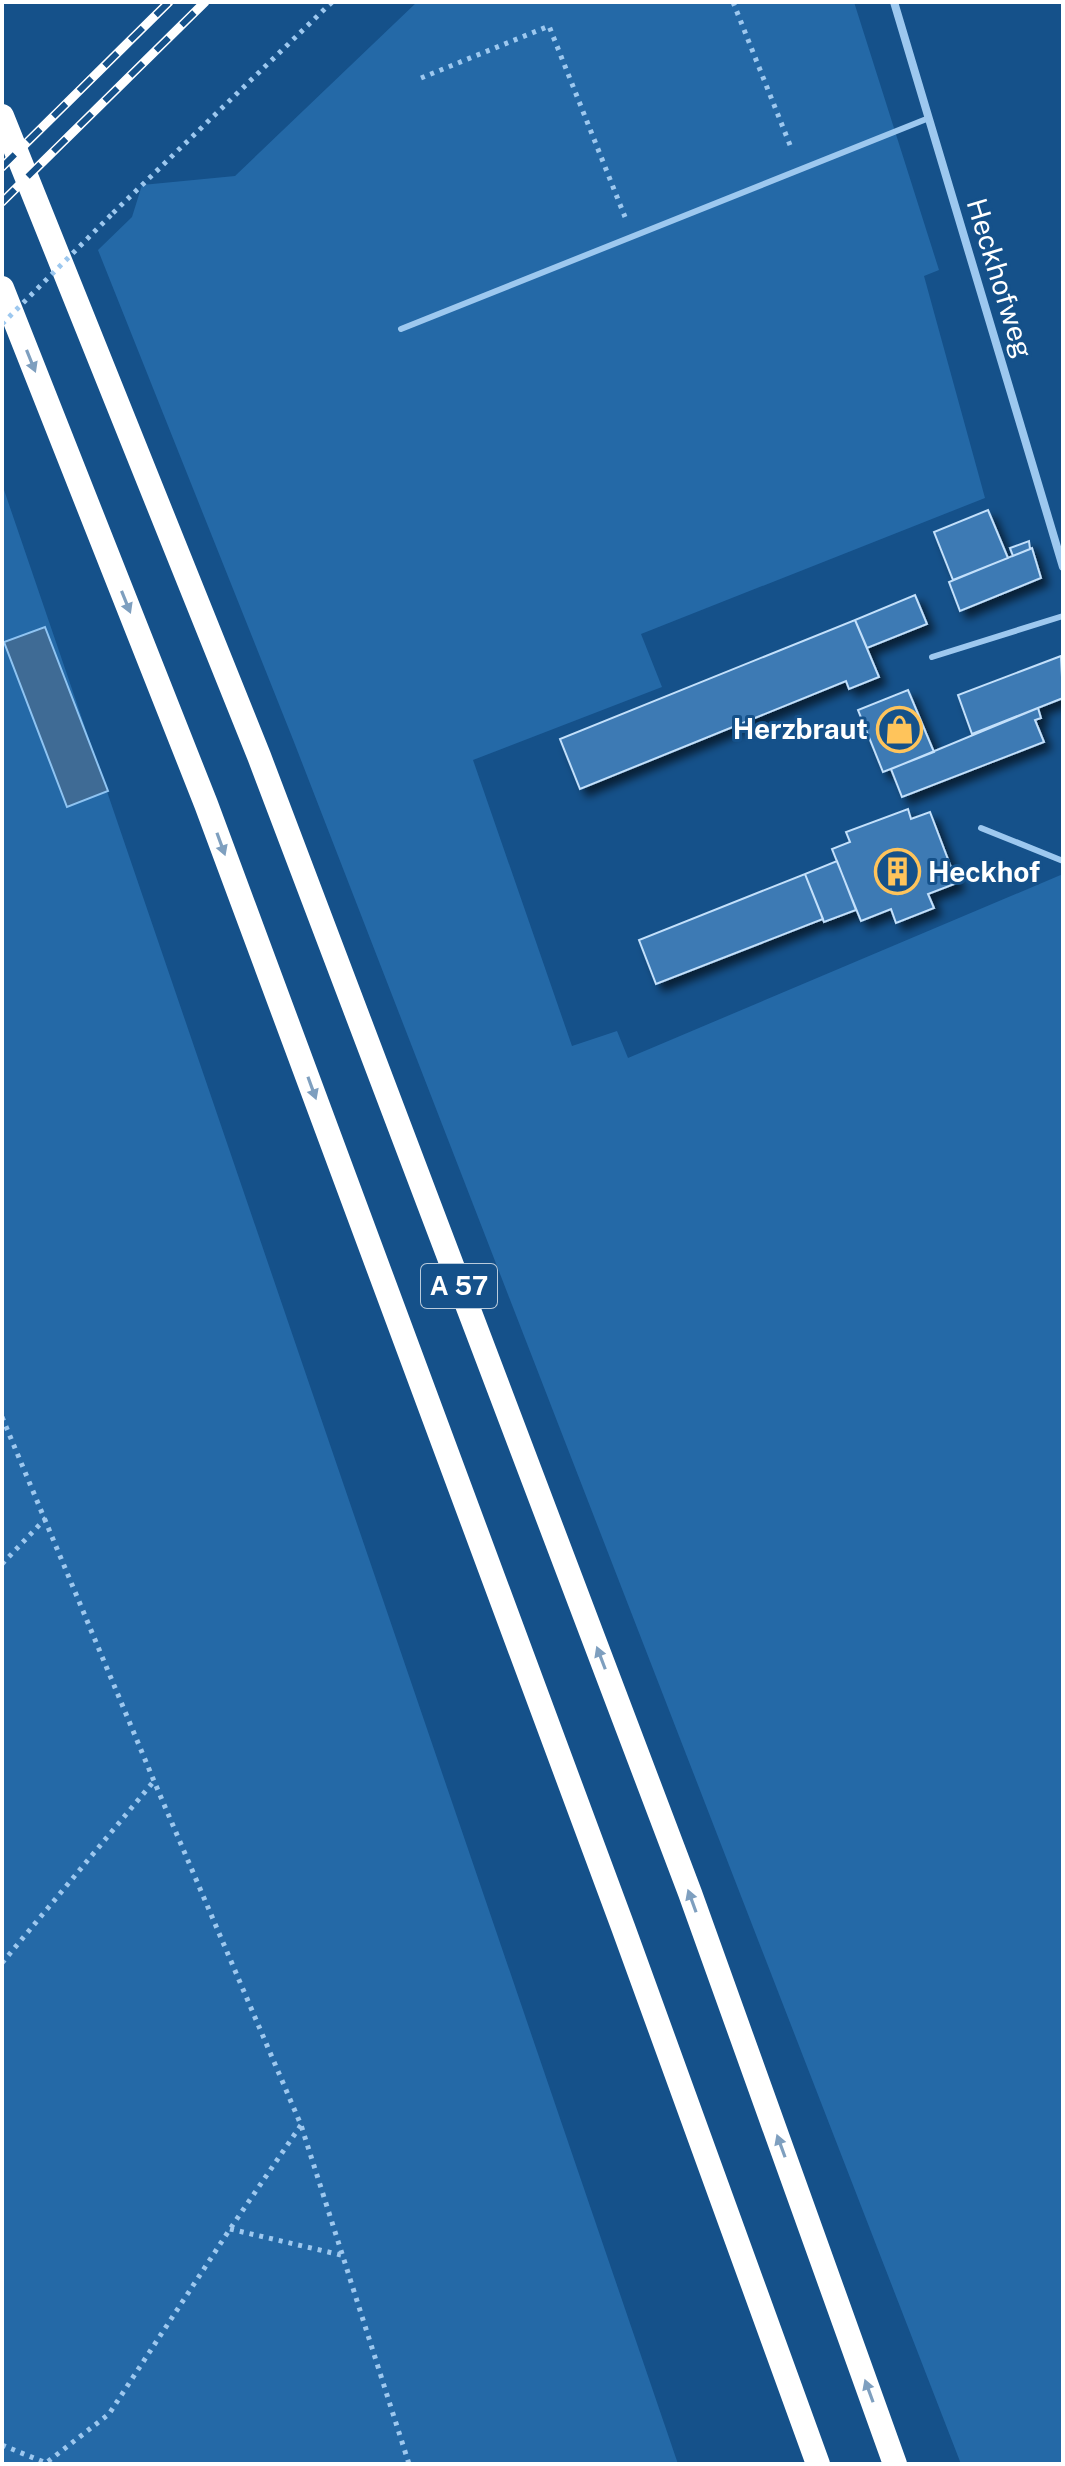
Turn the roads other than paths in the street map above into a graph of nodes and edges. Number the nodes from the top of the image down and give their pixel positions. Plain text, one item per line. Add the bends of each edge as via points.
1 (894, 2) edge
2 (2, 116) edge
3 (929, 118) junction
4 (2, 288) edge
5 (401, 329) dead end
6 (1063, 567) edge
7 (1063, 616) edge
8 (932, 657) dead end
9 (981, 828) dead end
10 (1063, 861) edge
11 (818, 2464) edge
12 (895, 2464) edge

1 - 3 street, Heckhofweg
12 -> 2 highway, A 57 via 690,1893 259,756
3 - 5 lane
3 - 6 street, Heckhofweg
4 -> 11 highway, A 57 via 206,804
7 - 8 lane
9 - 10 lane

